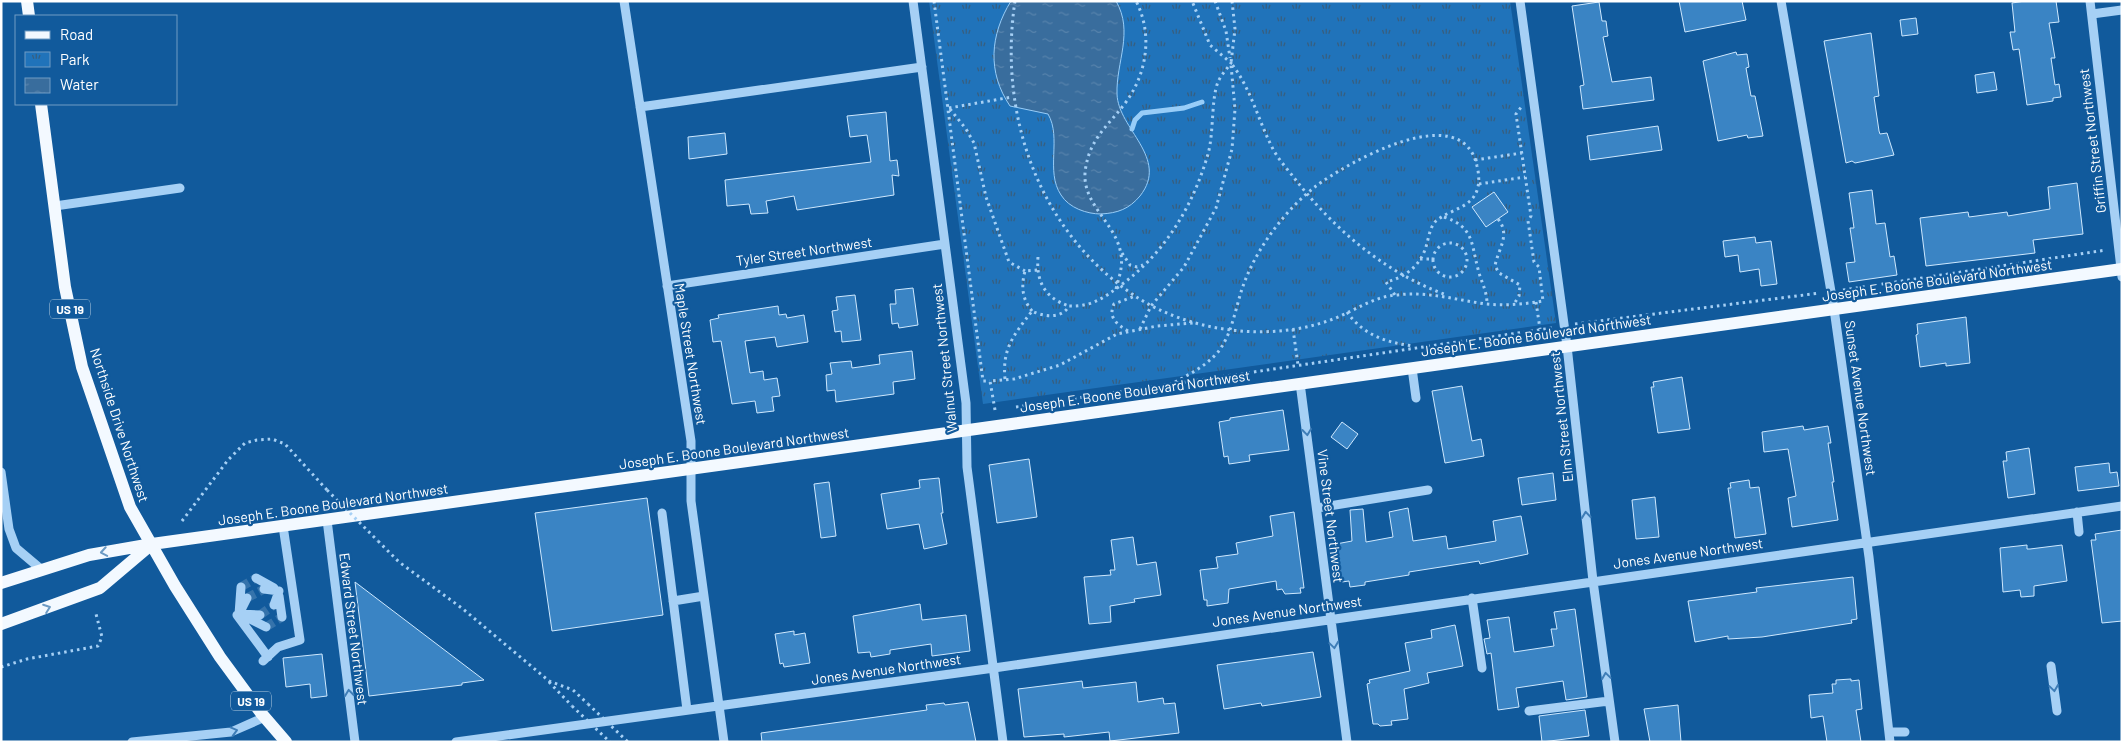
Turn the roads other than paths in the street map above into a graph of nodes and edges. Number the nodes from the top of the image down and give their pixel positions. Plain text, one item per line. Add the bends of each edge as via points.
1 (27, 1) edge
2 (624, 1) edge
3 (913, 1) edge
4 (1520, 1) edge
5 (1781, 1) edge
6 (2090, 1) edge
7 (2122, 10) edge
8 (2092, 14) junction
9 (29, 15) edge
10 (922, 67) junction
11 (41, 105) edge
12 (640, 107) junction
13 (180, 188) dead end
14 (55, 206) junction
15 (945, 244) junction
16 (2121, 272) edge
17 (667, 286) junction
18 (1834, 309) junction
19 (1567, 346) junction
20 (1412, 368) junction
21 (1300, 383) junction
22 (1416, 398) dead end
23 (966, 430) junction
24 (691, 469) junction
25 (1, 472) edge
26 (1428, 490) dead end
27 (2122, 506) edge
28 (1316, 508) junction
29 (2077, 512) junction
30 (662, 513) dead end
31 (327, 520) junction
32 (283, 526) junction
33 (2079, 532) dead end
34 (1867, 542) junction
35 (152, 544) junction
36 (42, 570) junction
37 (256, 578) dead end
38 (1593, 581) junction
39 (1, 583) edge
40 (292, 583) junction
41 (241, 587) dead end
42 (264, 589) tunnel mouth
43 (279, 591) junction
44 (704, 596) junction
45 (247, 598) tunnel mouth
46 (1472, 598) junction
47 (673, 600) junction
48 (274, 604) tunnel mouth
49 (239, 614) junction
50 (260, 615) tunnel mouth
51 (282, 617) dead end
52 (1331, 619) junction
53 (1, 624) edge
54 (266, 627) dead end
55 (2050, 666) dead end
56 (994, 668) junction
57 (1482, 668) dead end
58 (1609, 701) junction
59 (719, 705) junction
60 (687, 710) junction
61 (1529, 711) dead end
62 (2057, 711) dead end
63 (265, 717) junction
64 (1905, 732) dead end
65 (1890, 737) edge
66 (476, 740) edge
67 (132, 742) edge
68 (286, 742) edge
69 (355, 742) edge
70 (456, 742) edge
71 (724, 742) edge
72 (1004, 742) edge
73 (1347, 742) edge
74 (1615, 742) edge

1 - 9 main road
2 - 12 street, Maple Street Northwest
3 - 10 street, Walnut Street Northwest
4 - 19 street, Elm Street Northwest
5 - 18 street, Sunset Avenue Northwest
6 - 8 street, Griffin Street Northwest
7 - 8 street
8 - 16 street, Griffin Street Northwest
10 - 12 street
10 - 15 street, Walnut Street Northwest
11 - 14 main road, Northside Drive Northwest / US 19
12 - 17 street, Maple Street Northwest
13 - 14 street
14 - 35 main road, Northside Drive Northwest / US 19 via 65,287 82,367 130,507
15 - 17 street, Tyler Street Northwest
15 - 23 street, Walnut Street Northwest via 966,403
16 - 18 main road, Joseph E. Boone Boulevard Northwest
17 - 24 street, Maple Street Northwest via 691,440
18 - 19 main road, Joseph E. Boone Boulevard Northwest
18 - 34 street, Sunset Avenue Northwest
19 - 20 main road, Joseph E. Boone Boulevard Northwest
38 -> 19 street, Elm Street Northwest
20 - 21 main road, Joseph E. Boone Boulevard Northwest
20 - 22 street
21 - 23 main road, Joseph E. Boone Boulevard Northwest
21 -> 28 street, Vine Street Northwest
23 - 24 main road, Joseph E. Boone Boulevard Northwest
23 - 56 street, Walnut Street Northwest
24 - 31 main road, Joseph E. Boone Boulevard Northwest
24 - 44 street, Maple Street Northwest via 691,501
25 - 36 street via 12,540 22,554
26 - 28 street
27 - 29 street, Jones Avenue Northwest
28 - 52 street, Vine Street Northwest
29 - 33 street
29 - 34 street, Jones Avenue Northwest
30 - 47 street
31 - 32 main road, Joseph E. Boone Boulevard Northwest
69 -> 31 street, Edward Street Northwest
32 - 35 main road, Joseph E. Boone Boulevard Northwest
32 - 40 street
34 - 38 street, Jones Avenue Northwest
34 - 65 street, Sunset Avenue Northwest
35 -> 36 main road, Joseph E. Boone Boulevard Northwest via 89,555
53 -> 35 main road via 100,588
35 - 63 main road, Northside Drive Northwest / US 19 via 220,657
36 - 39 main road, Joseph E. Boone Boulevard Northwest
37 - 43 street
38 - 46 street, Jones Avenue Northwest
58 -> 38 street, Elm Street Northwest
40 - 43 street
40 - 49 street via 300,640 278,647 266,659
41 - 49 street
42 - 43 street
43 - 48 street
43 - 51 street
44 - 47 street
44 - 59 street, Maple Street Northwest
45 - 49 street
46 - 52 street, Jones Avenue Northwest
46 - 57 street
47 - 60 street
49 - 50 street
49 - 54 street
52 - 56 street, Jones Avenue Northwest
52 -> 73 street, Vine Street Northwest
55 -> 62 street
56 - 59 street, Jones Avenue Northwest
56 - 72 street, Walnut Street Northwest
58 - 61 street
58 - 74 street, Elm Street Northwest
59 - 60 street, Jones Avenue Northwest
59 - 71 street, Maple Street Northwest
60 - 66 street, Jones Avenue Northwest
67 -> 63 street via 236,732
63 - 68 main road, Northside Drive Northwest / US 19
64 - 65 street
66 - 70 street, Jones Avenue Northwest

